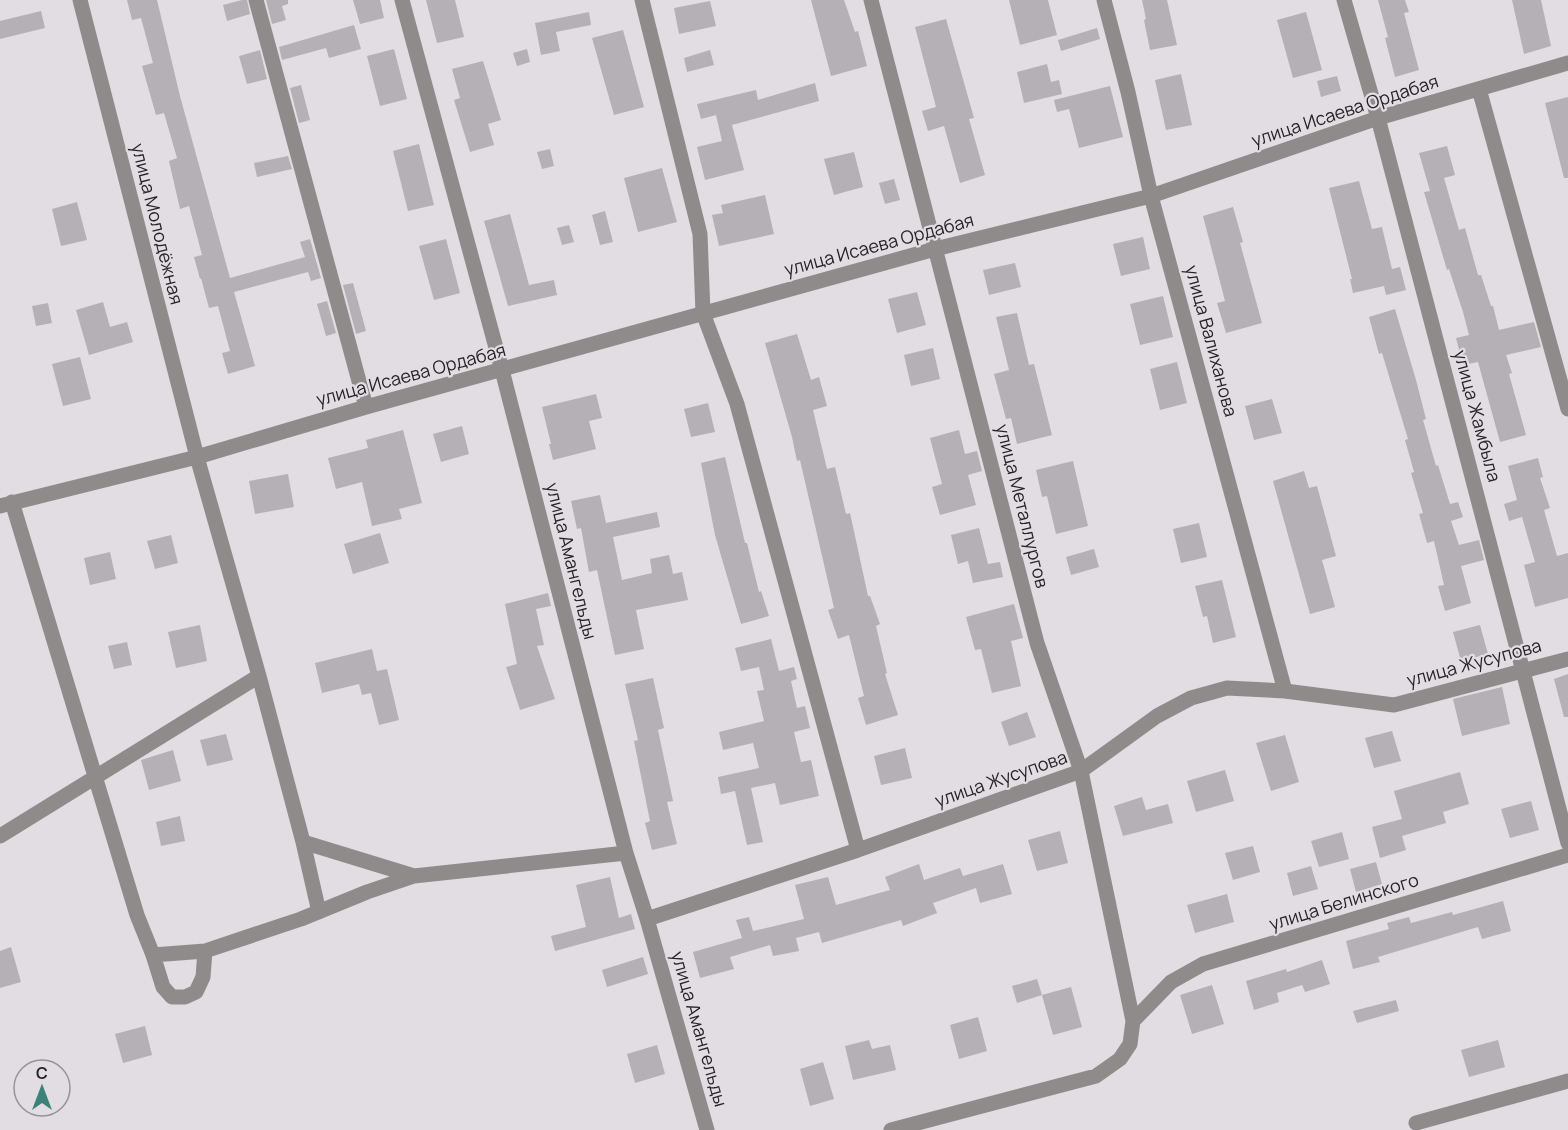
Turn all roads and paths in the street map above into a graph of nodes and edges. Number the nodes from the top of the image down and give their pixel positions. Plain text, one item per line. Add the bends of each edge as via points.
1 (80, 0) edge
2 (256, 0) edge
3 (402, 0) edge
4 (642, 0) edge
5 (872, 0) edge
6 (1104, 0) edge
7 (1344, 0) edge
8 (1568, 63) edge
9 (1479, 89) junction
10 (1378, 118) junction
11 (1151, 196) junction
12 (935, 249) junction
13 (703, 313) junction
14 (502, 370) junction
15 (366, 407) junction
16 (1568, 409) edge
17 (197, 457) junction
18 (6, 504) edge
19 (1568, 658) edge
20 (1524, 670) junction
21 (259, 676) junction
22 (1285, 691) junction
23 (1081, 771) junction
24 (96, 775) junction
25 (0, 836) edge
26 (303, 842) junction
27 (1568, 843) edge
28 (858, 850) junction
29 (626, 854) junction
30 (1568, 855) edge
31 (414, 876) junction
32 (319, 912) junction
33 (648, 919) junction
34 (206, 951) junction
35 (153, 955) junction
36 (1138, 1015) junction
37 (1568, 1081) edge
38 (1416, 1123) dead end
39 (707, 1130) edge
40 (891, 1130) edge

1 - 17 street, улица Молодёжная
2 - 15 street
3 - 14 street, улица Амангельды
4 - 13 street via 700,234
5 - 12 street, улица Металлургов
6 - 11 street, улица Валиханова
7 - 10 street, улица Жамбыла
8 - 9 street, улица Исаева Ордабая
9 - 10 street, улица Исаева Ордабая
9 - 16 street
10 - 11 street, улица Исаева Ордабая
10 - 20 street, улица Жамбыла
11 - 12 street, улица Исаева Ордабая
11 - 22 street, улица Валиханова
12 - 13 street, улица Исаева Ордабая
12 - 23 street, улица Металлургов via 1037,643
13 - 14 street, улица Исаева Ордабая
13 - 28 street via 737,404
14 - 15 street, улица Исаева Ордабая
14 - 29 street, улица Амангельды
15 - 17 street, улица Исаева Ордабая
17 - 18 street, улица Исаева Ордабая
17 - 21 street, улица Молодёжная
18 - 24 street
19 - 20 street, улица Жусупова
20 - 22 street, улица Жусупова via 1394,705
20 - 27 street, улица Жамбыла
21 - 24 street
21 - 26 street, улица Молодёжная
22 - 23 street, улица Жусупова via 1227,688 1191,698 1157,716
23 - 28 street, улица Жусупова
23 - 36 street, улица Металлургов
24 - 25 street
24 - 35 street via 137,915
26 - 31 street
26 - 32 street, улица Молодёжная
28 - 33 street, улица Жусупова
29 - 31 street
29 - 33 street, улица Амангельды
30 - 36 street, улица Белинского via 1203,964 1171,981
31 - 32 street
32 - 34 street
33 - 39 street, улица Амангельды
34 - 35 street
34 - 35 street via 196,992 172,998 163,987
36 - 40 street via 1130,1044 1120,1059 1096,1076
37 - 38 street

